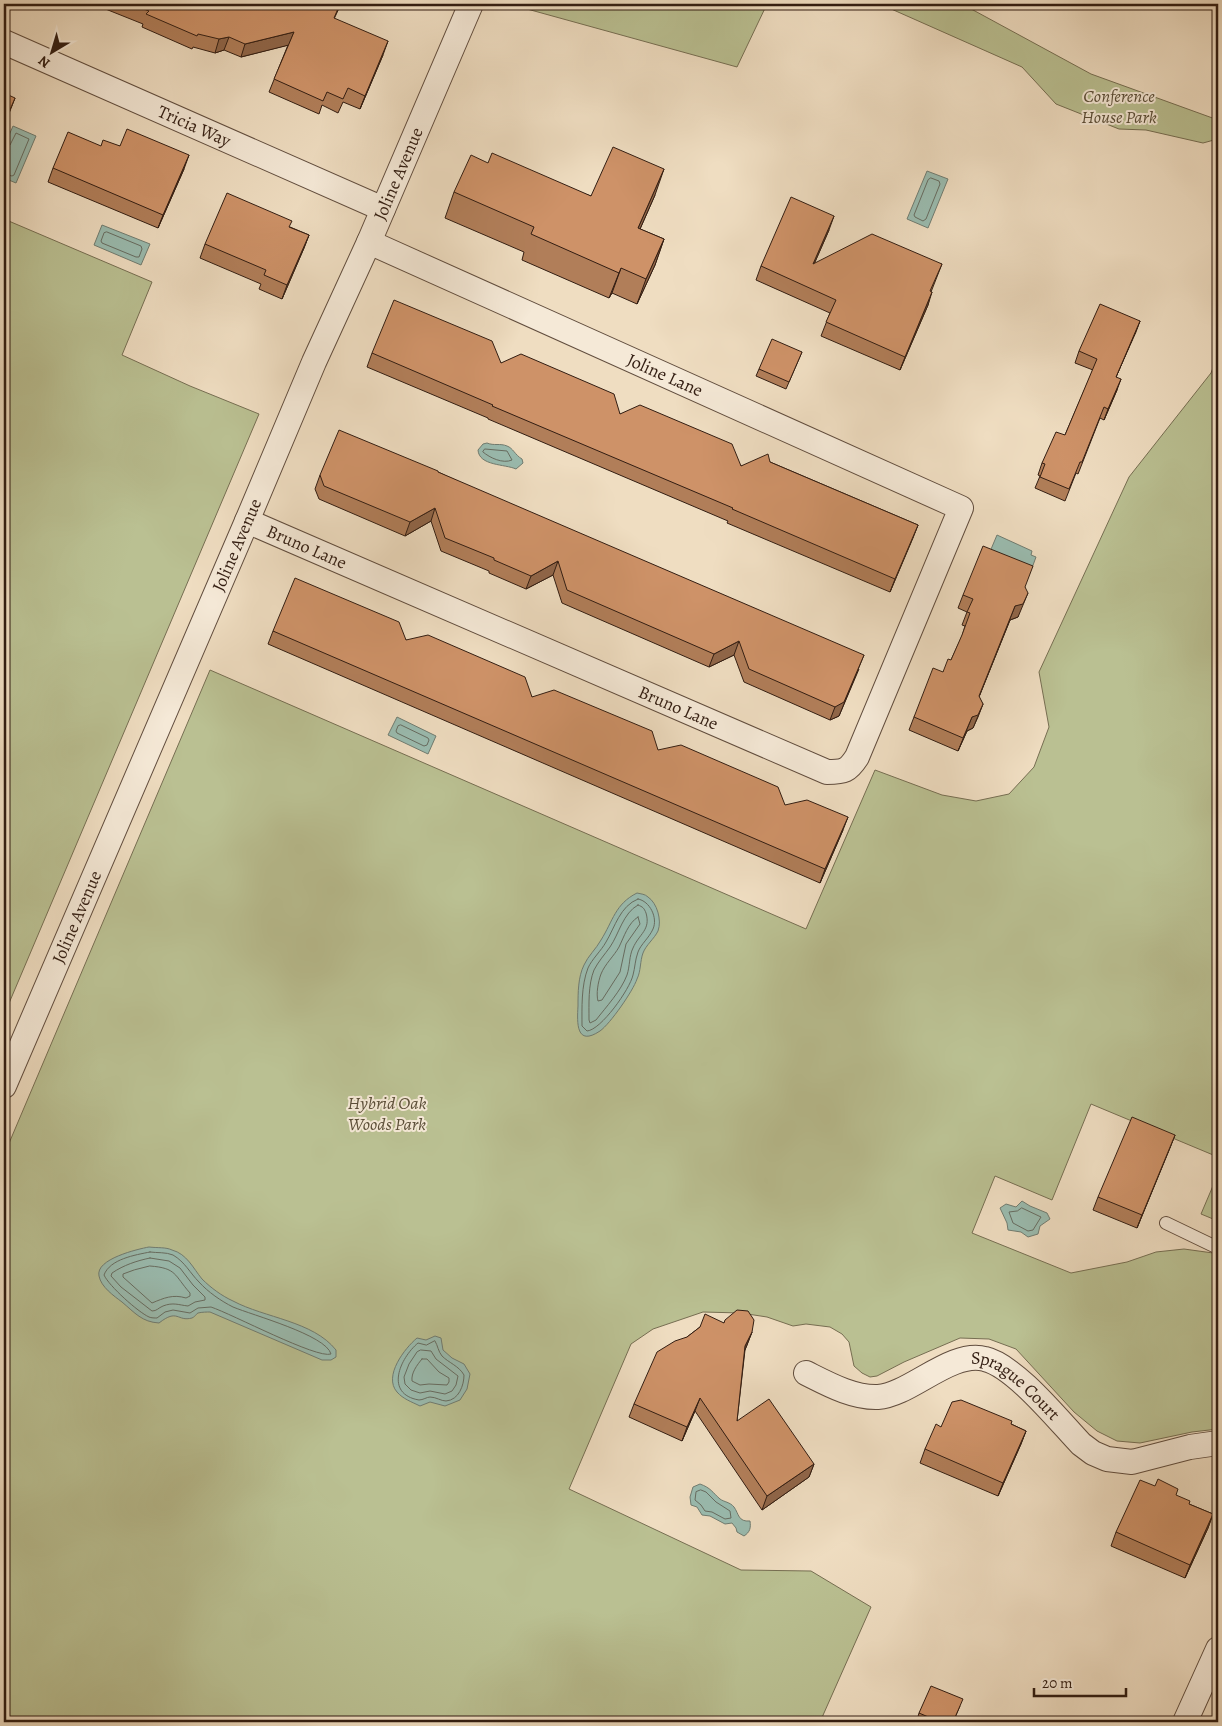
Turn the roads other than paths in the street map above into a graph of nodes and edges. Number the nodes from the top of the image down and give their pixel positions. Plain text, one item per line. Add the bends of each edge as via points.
1 (471, 4) edge
2 (4, 42) edge
3 (384, 209) junction
4 (370, 242) junction
5 (961, 508) joint
6 (248, 521) junction
7 (4, 1086) edge
8 (1166, 1223) dead end
9 (1218, 1248) edge
10 (806, 1373) dead end
11 (1218, 1443) edge
12 (1218, 1649) edge
13 (1185, 1722) edge

1 - 3 street, Joline Avenue
2 - 3 street, Tricia Way
3 - 4 street, Joline Avenue
4 - 5 street, Joline Lane
4 - 6 street, Joline Avenue via 314,362
5 - 6 street, Bruno Lane via 857,757 850,767 841,772 827,772
6 - 7 street, Joline Avenue
8 - 9 lane
10 - 11 street, Sprague Court via 840,1390 878,1397 890,1395 955,1362 984,1359 1020,1380 1081,1444 1107,1459 1132,1462
12 - 13 street

